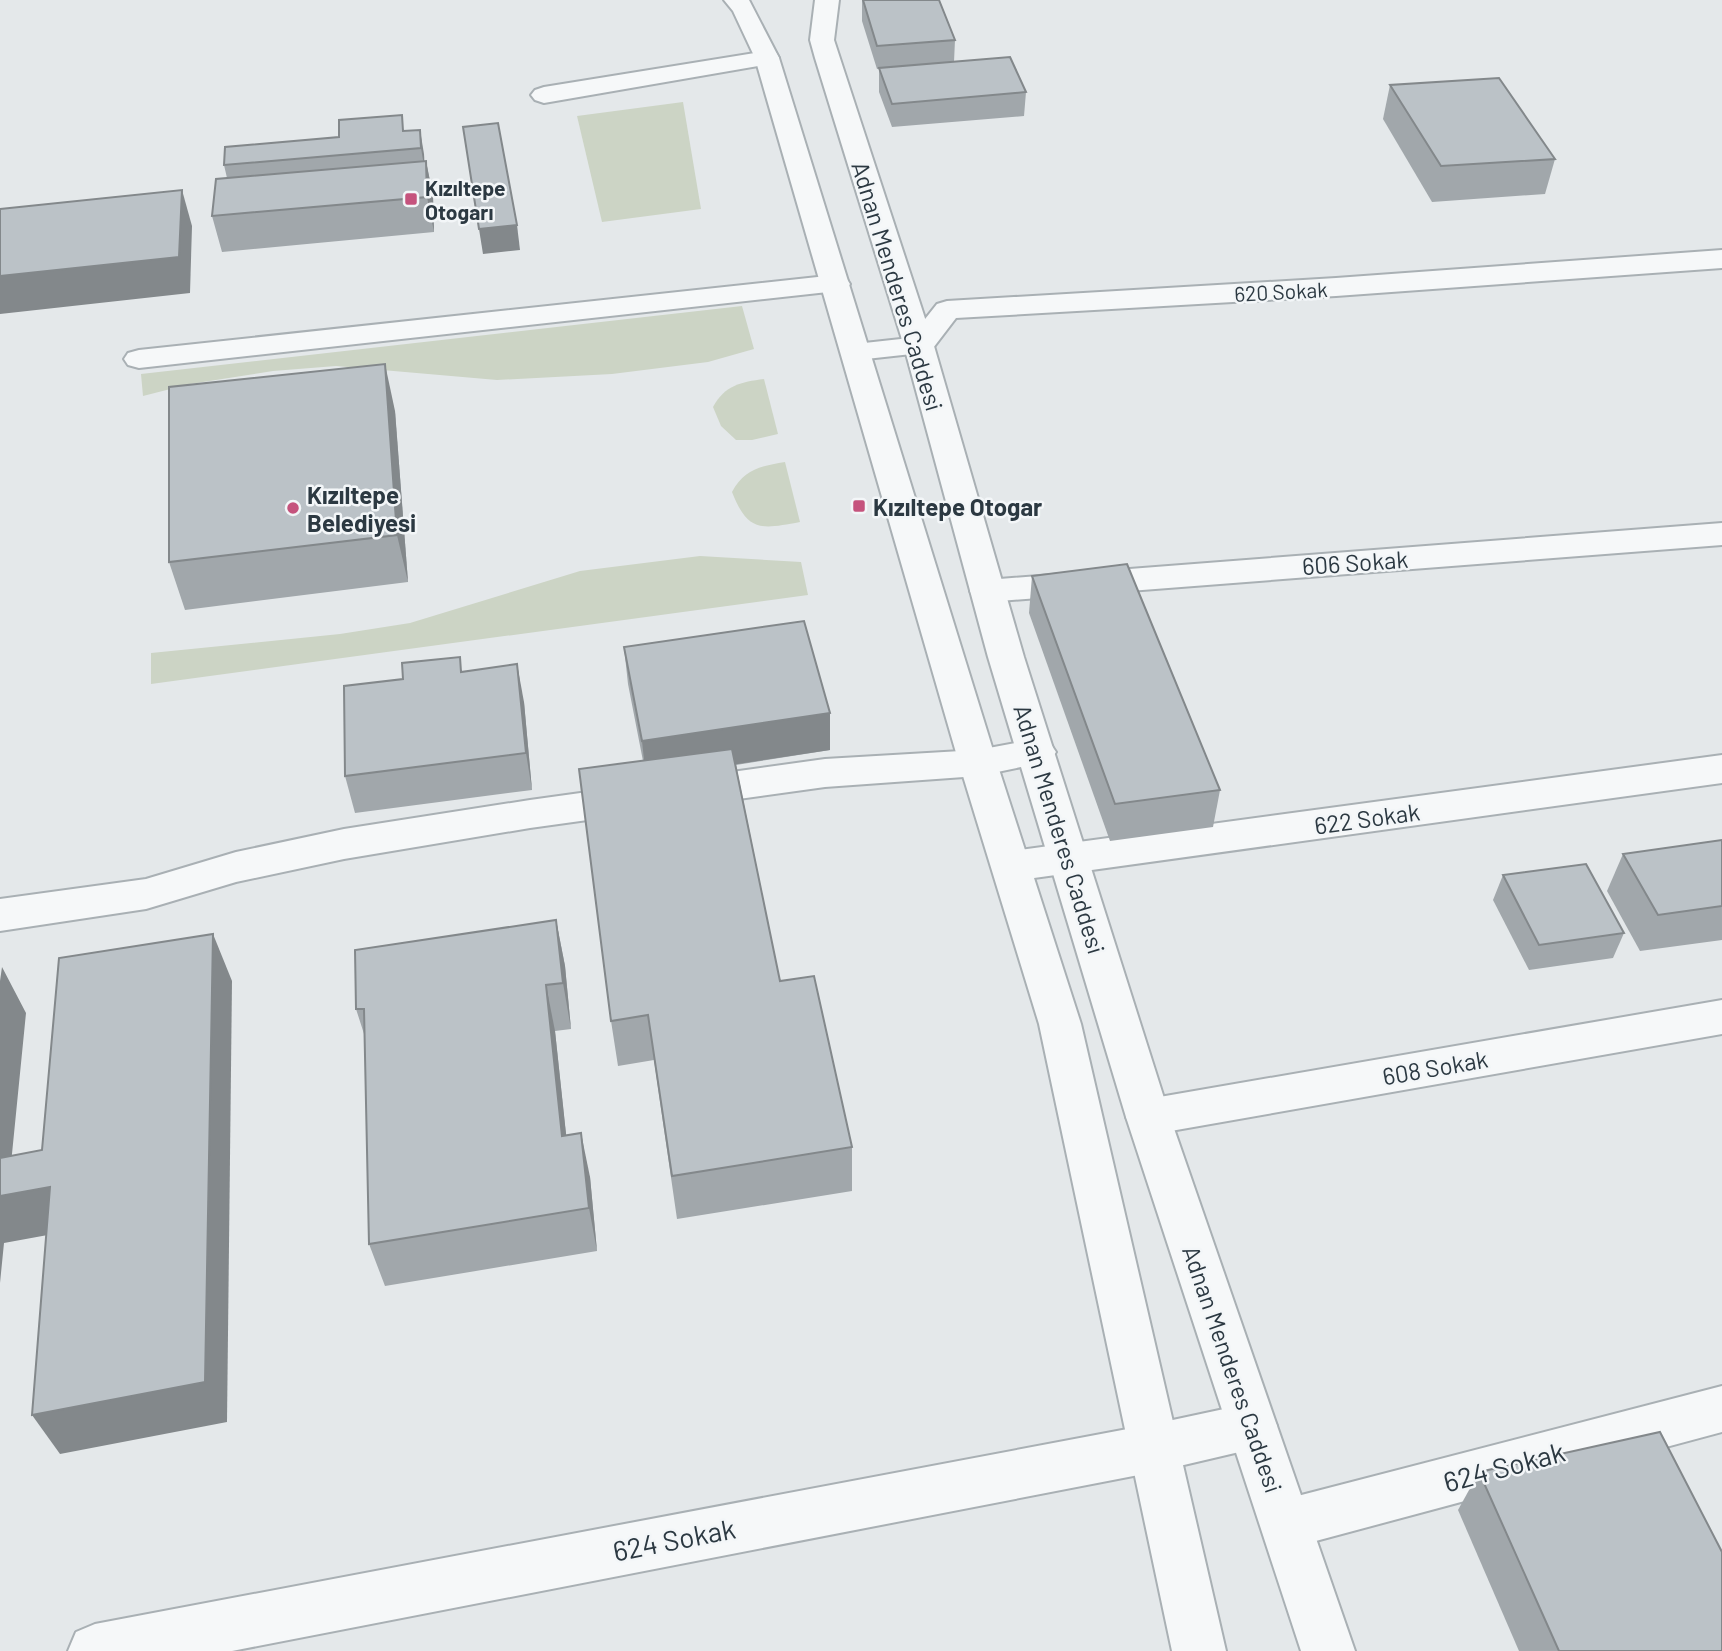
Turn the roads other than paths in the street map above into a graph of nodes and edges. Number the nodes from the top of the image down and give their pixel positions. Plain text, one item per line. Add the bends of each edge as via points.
1 (736, 0) edge
2 (827, 0) edge
3 (767, 58) junction
4 (544, 95) dead end
5 (1722, 259) edge
6 (836, 284) junction
7 (919, 346) junction
8 (856, 351) junction
9 (139, 359) dead end
10 (1722, 534) edge
11 (987, 591) junction
12 (1037, 752) junction
13 (978, 763) junction
14 (1722, 769) edge
15 (1070, 859) junction
16 (1012, 866) junction
17 (0, 915) edge
18 (1722, 1017) edge
19 (1148, 1117) junction
20 (1722, 1409) edge
21 (1252, 1426) junction
22 (1154, 1448) junction
23 (1286, 1524) junction
24 (95, 1651) edge
25 (1199, 1651) edge
26 (1328, 1651) edge

1 - 3 street
2 - 7 street, Adnan Menderes Caddesi via 822,40
3 - 4 street
3 - 6 street
5 - 7 street, 620 Sokak via 947,310
6 - 8 street
6 - 9 street
7 - 8 street
7 - 11 street, Adnan Menderes Caddesi
8 - 13 street
10 - 11 street, 606 Sokak
11 - 12 street, Adnan Menderes Caddesi
12 - 13 street
12 - 15 street, Adnan Menderes Caddesi
13 - 16 street
13 - 17 street via 825,773 530,814 344,844 236,867 145,894
14 - 15 street, 622 Sokak
15 - 16 street, 622 Sokak
15 - 19 street, Adnan Menderes Caddesi
16 - 22 street via 1060,1024
18 - 19 street, 608 Sokak
19 - 21 street, Adnan Menderes Caddesi
20 - 23 street, 624 Sokak
21 - 22 street, 624 Sokak
21 - 23 street, Adnan Menderes Caddesi
22 - 24 street, 624 Sokak
22 - 25 street
23 - 26 street, Adnan Menderes Caddesi

